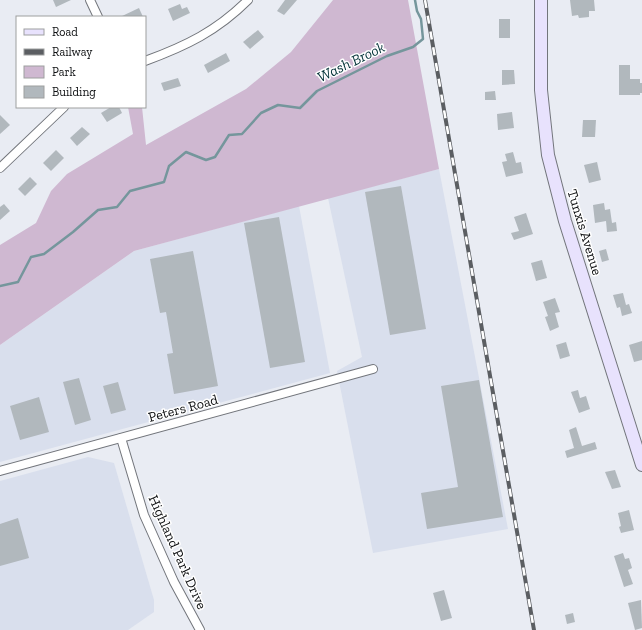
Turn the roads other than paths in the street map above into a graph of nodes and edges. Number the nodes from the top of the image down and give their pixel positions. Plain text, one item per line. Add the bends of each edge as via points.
1 (90, 0) edge
2 (248, 0) edge
3 (541, 0) edge
4 (98, 16) edge
5 (146, 61) edge
6 (63, 108) edge
7 (0, 168) edge
8 (373, 369) dead end
9 (121, 438) junction
10 (642, 465) edge
11 (0, 471) edge
12 (200, 630) edge

1 - 4 street
2 - 5 street via 214,29 180,48
3 - 10 main road, Tunxis Avenue via 541,90 548,155 565,221
6 - 7 street
8 - 9 street, Peters Road
9 - 11 street, Peters Road
9 - 12 street, Highland Park Drive via 144,515 174,582

